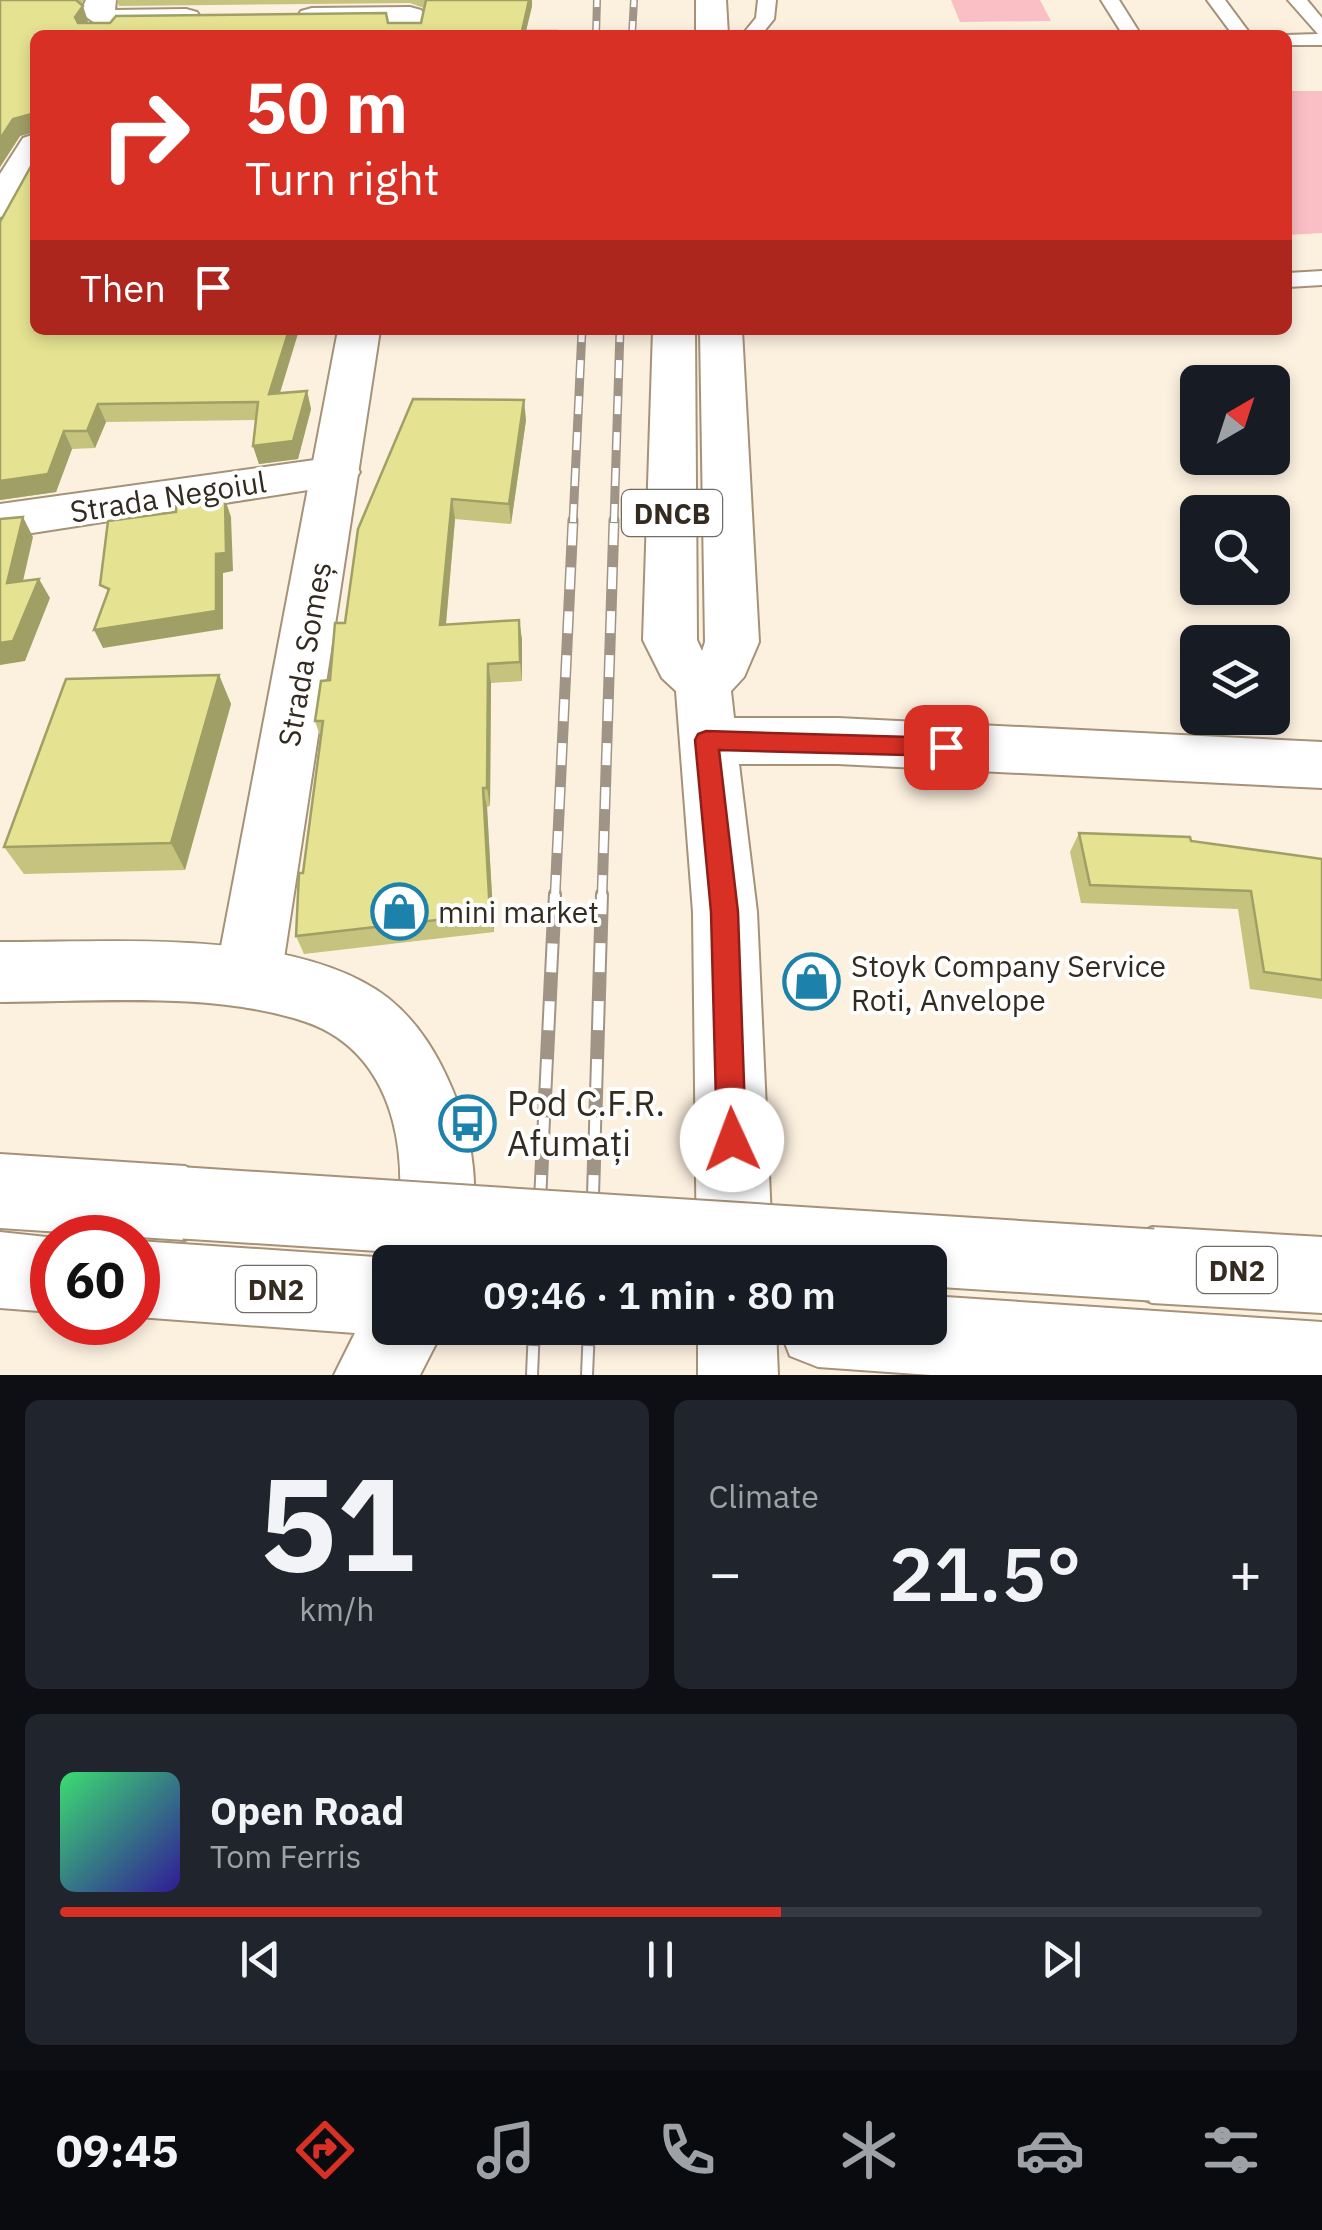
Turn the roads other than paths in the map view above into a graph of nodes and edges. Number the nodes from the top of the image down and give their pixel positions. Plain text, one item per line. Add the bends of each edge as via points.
1 (711, 0) edge
2 (767, 0) edge
3 (1110, 0) edge
4 (1216, 0) edge
5 (1298, 0) edge
6 (278, 17) edge
7 (409, 17) edge
8 (103, 18) edge
9 (222, 18) edge
10 (1322, 29) edge
11 (712, 30) edge
12 (755, 30) edge
13 (1129, 30) edge
14 (1238, 30) edge
15 (1322, 39) edge
16 (1292, 40) edge
17 (30, 155) edge
18 (0, 206) edge
19 (1322, 278) edge
20 (1292, 280) edge
21 (358, 335) edge
22 (674, 335) edge
23 (722, 335) edge
24 (336, 472) junction
25 (0, 521) edge
26 (705, 712) junction
27 (1322, 765) edge
28 (0, 972) edge
29 (248, 978) junction
30 (0, 1191) edge
31 (430, 1245) edge
32 (734, 1245) edge
33 (0, 1270) edge
34 (30, 1272) edge
35 (1322, 1274) edge
36 (160, 1281) edge
37 (372, 1296) edge
38 (947, 1337) edge
39 (394, 1345) edge
40 (737, 1345) edge
41 (1322, 1362) edge
42 (374, 1375) edge
43 (738, 1375) edge

1 - 11 main road
2 - 12 lane via 765,19
3 - 13 lane
4 - 14 lane
5 - 10 lane
6 - 7 main road
8 - 9 main road
15 - 16 lane
17 - 18 main road
19 - 20 lane
21 - 24 main road, Strada Someș
22 - 26 main road, DNCB via 670,640
23 - 26 main road, DNCB via 732,642
24 - 25 main road, Strada Negoiul
24 - 29 main road, Strada Someș
26 - 27 main road via 838,742
26 - 32 main road via 724,912
28 - 29 main road
29 - 31 main road via 338,1004 382,1037 414,1078 442,1182
30 - 35 main road, DN2, bridge
33 - 34 main road
36 - 37 main road, DN2
38 - 41 main road
39 - 42 main road
40 - 43 main road

